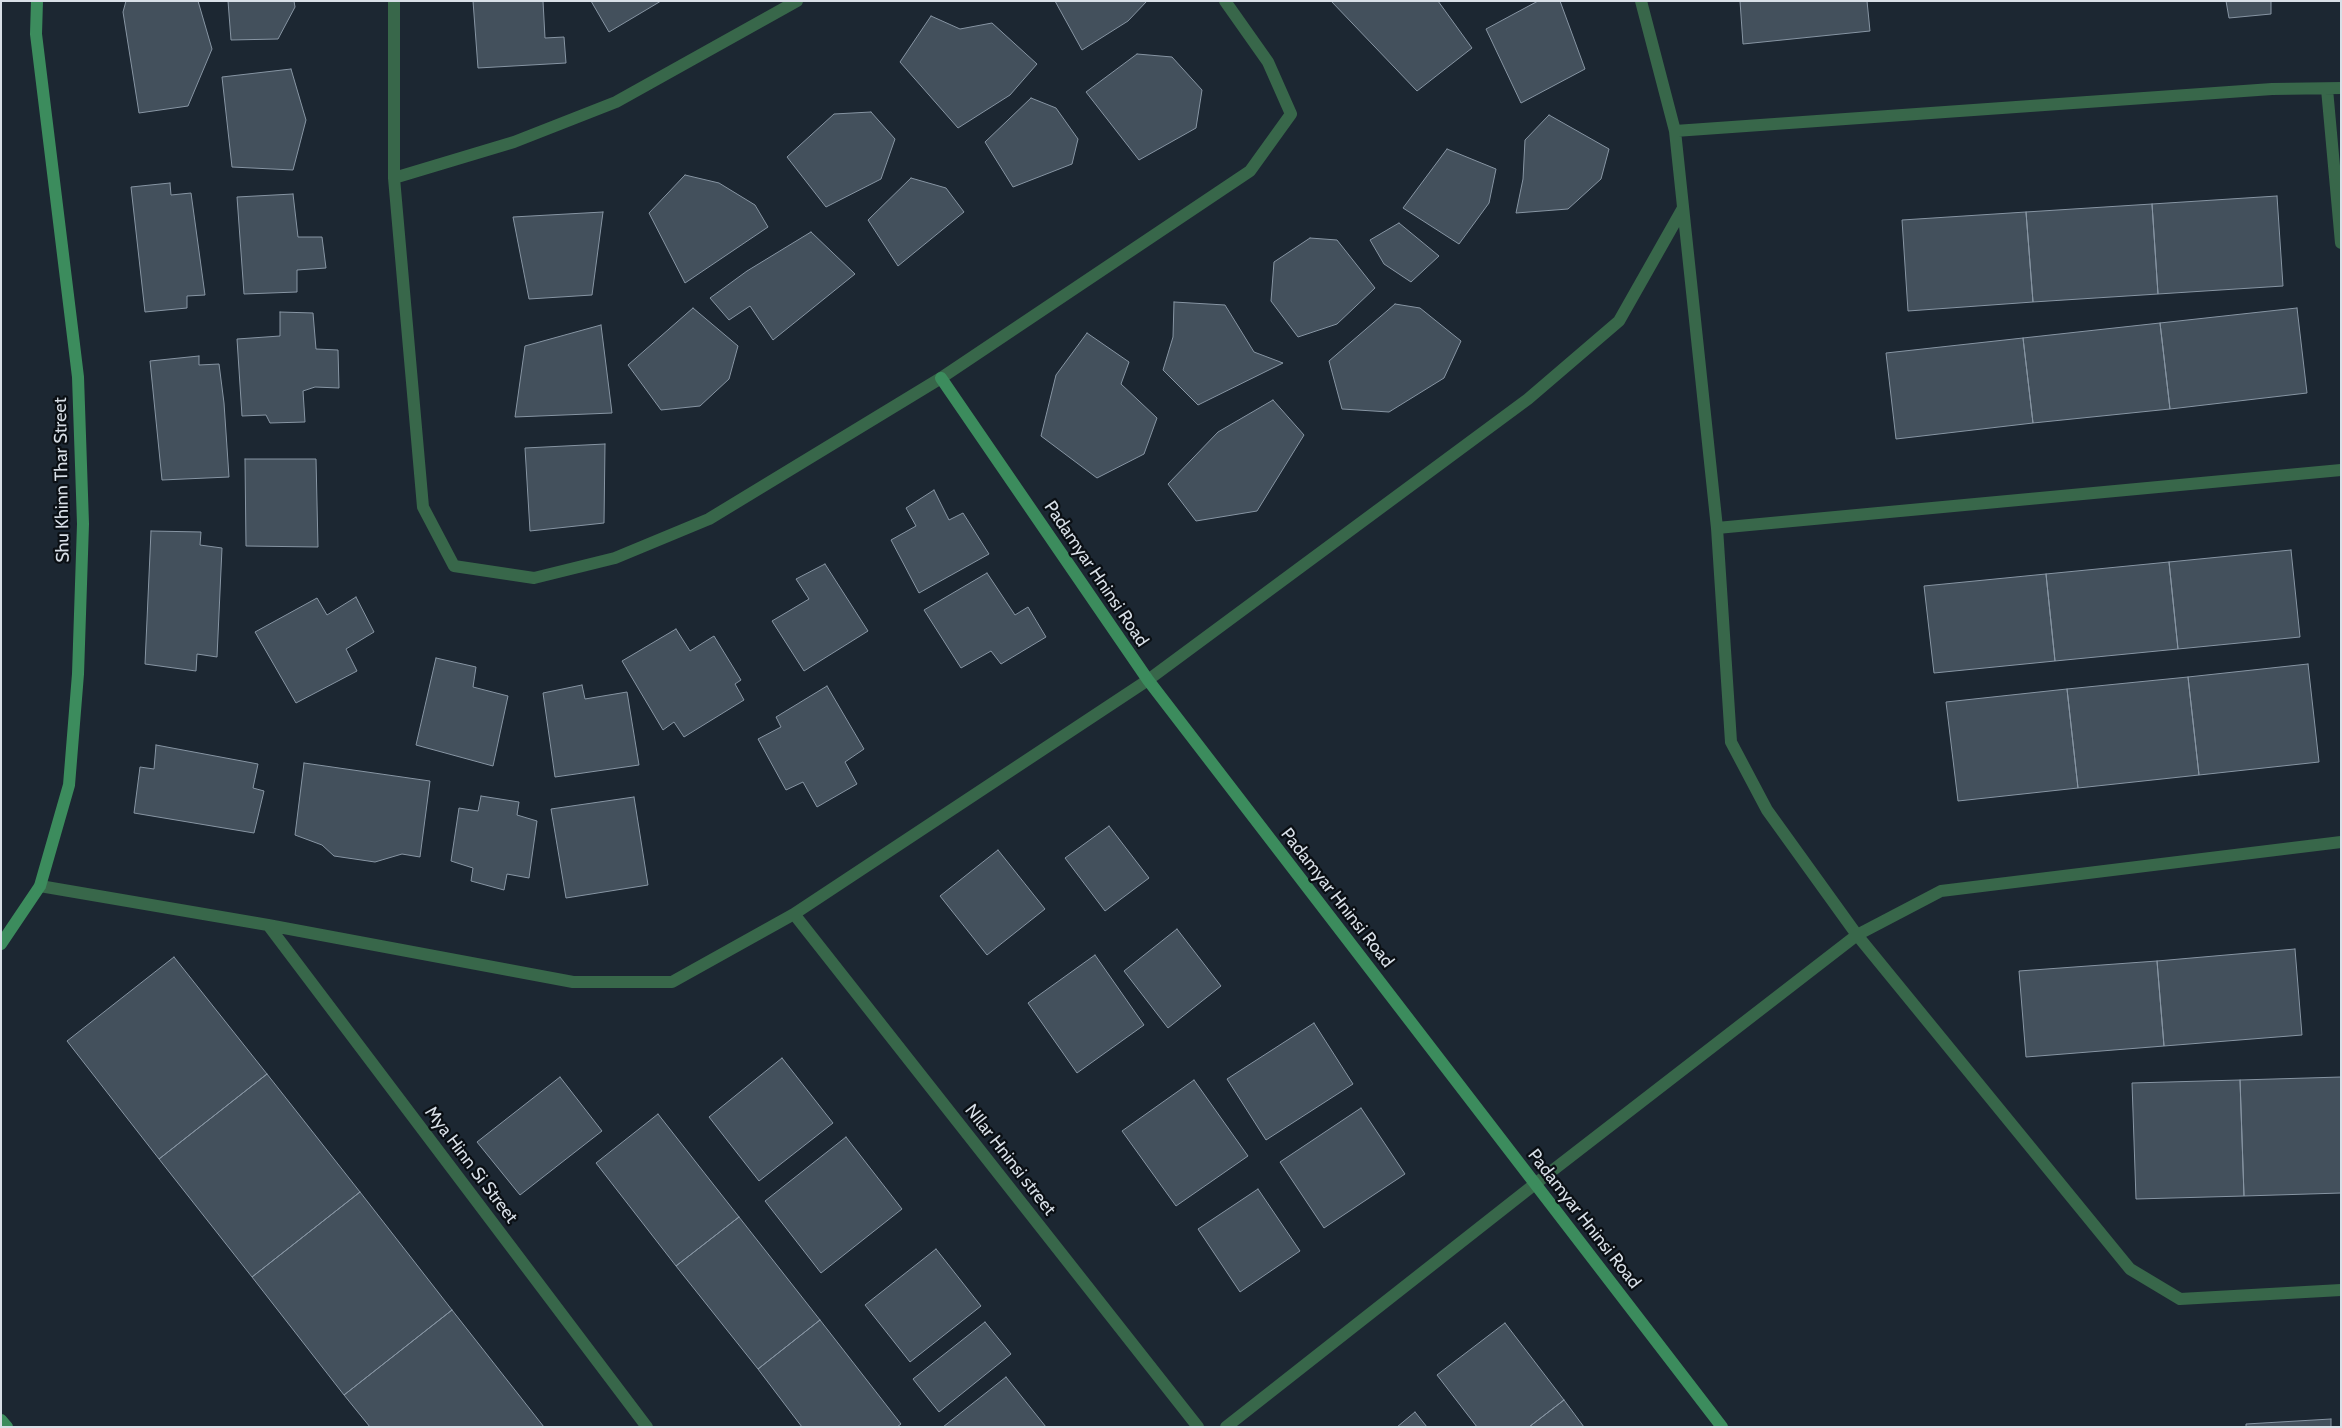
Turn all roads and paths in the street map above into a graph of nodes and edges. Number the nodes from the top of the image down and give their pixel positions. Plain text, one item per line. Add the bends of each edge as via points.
1 (37, 1) edge
2 (394, 1) edge
3 (797, 1) edge
4 (1225, 1) edge
5 (1640, 1) edge
6 (2341, 88) edge
7 (2328, 89) junction
8 (1675, 131) junction
9 (394, 178) junction
10 (1683, 208) junction
11 (2341, 243) edge
12 (940, 378) junction
13 (2341, 470) edge
14 (1717, 528) junction
15 (1148, 680) junction
16 (2341, 842) edge
17 (40, 886) junction
18 (794, 914) junction
19 (268, 925) junction
20 (1857, 935) junction
21 (1, 944) edge
22 (1535, 1184) junction
23 (2341, 1290) edge
24 (1, 1420) edge
25 (7, 1427) edge
26 (647, 1427) edge
27 (1198, 1427) edge
28 (1226, 1427) edge
29 (1722, 1427) edge

1 - 17 street, Shu Khinn Thar Street via 36,34 78,377 83,524 78,674 69,785
2 - 9 street
3 - 9 street via 616,102 514,142
4 - 12 street via 1268,62 1291,114 1250,172
5 - 8 street
6 - 7 street
7 - 8 street via 2262,90
7 - 11 street
8 - 10 street
9 - 12 street via 423,506 454,566 534,578 615,558 709,519
10 - 14 street
10 - 15 street via 1619,321 1528,399
12 - 15 street, Padamyar Hninsi Road
13 - 14 street
14 - 20 street via 1731,742 1767,810
15 - 18 street
15 - 22 street, Padamyar Hninsi Road
16 - 20 street via 1941,891
17 - 19 street
17 - 21 street, Shu Khinn Thar Street
18 - 19 street via 672,982 573,982
18 - 27 street, NIlar Hninsi street
19 - 26 street, Mya Hinn Si Street
20 - 22 street
20 - 23 street via 2130,1269 2180,1299
22 - 28 street
22 - 29 street, Padamyar Hninsi Road
24 - 25 street

